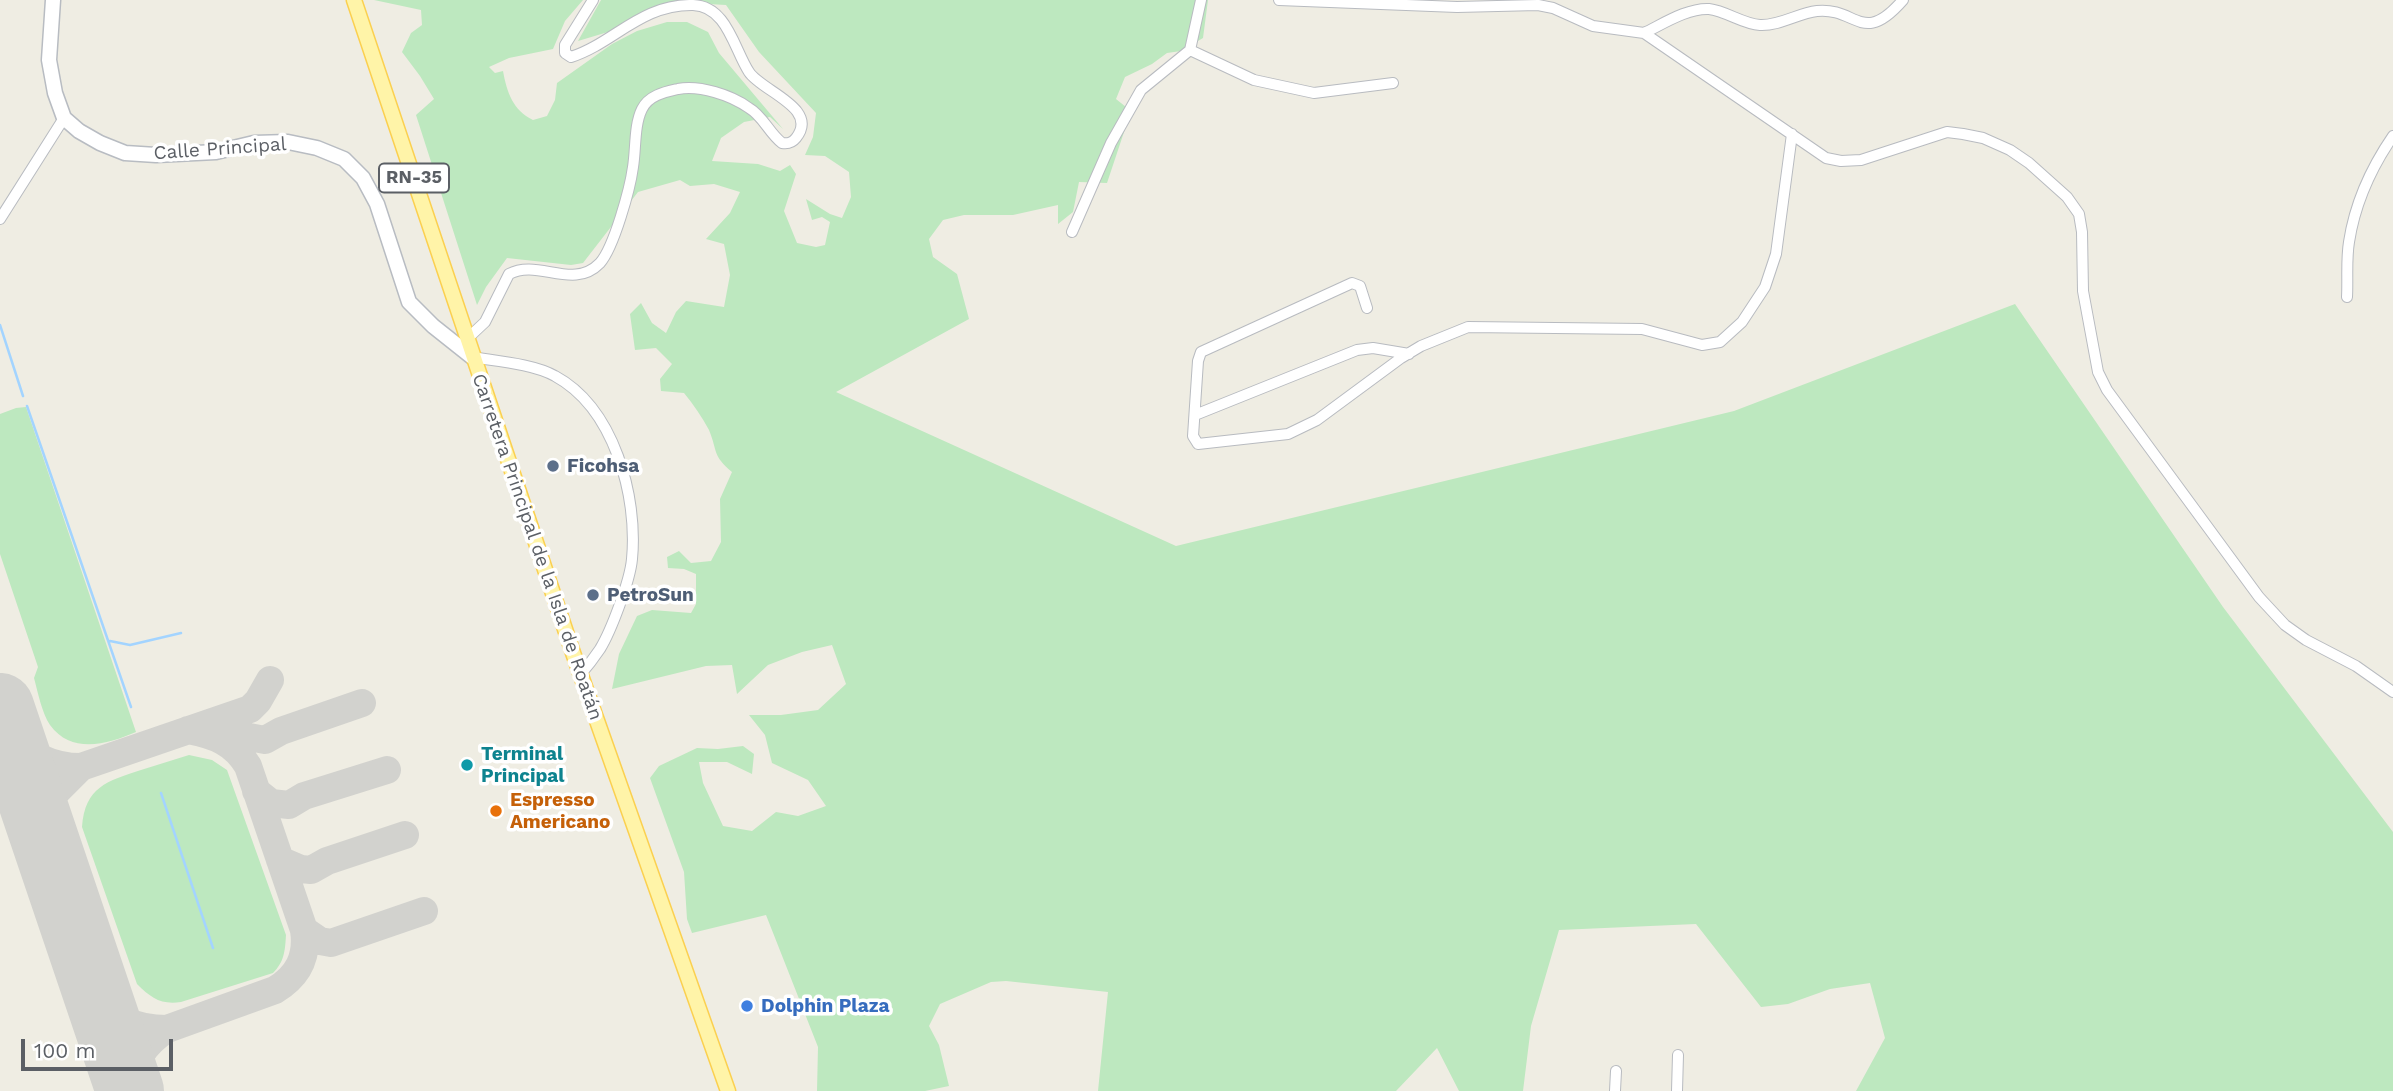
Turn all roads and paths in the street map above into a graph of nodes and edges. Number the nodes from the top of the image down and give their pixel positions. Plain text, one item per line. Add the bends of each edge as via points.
1 (53, 0) edge
2 (354, 0) edge
3 (593, 0) edge
4 (1201, 0) edge
5 (1279, 0) edge
6 (1903, 0) edge
7 (1362, 2) edge
8 (1644, 33) junction
9 (1190, 50) junction
10 (1393, 83) dead end
11 (64, 118) junction
12 (1792, 135) junction
13 (2393, 136) edge
14 (0, 219) edge
15 (1072, 232) dead end
16 (2347, 297) dead end
17 (1367, 308) dead end
18 (468, 338) junction
19 (1409, 354) junction
20 (472, 357) junction
21 (1195, 415) junction
22 (580, 675) junction
23 (2393, 692) edge
24 (1678, 1055) dead end
25 (1616, 1071) dead end
26 (728, 1091) edge
27 (1615, 1091) edge
28 (1677, 1091) edge

1 - 11 street via 49,60
2 - 18 main road, Carretera Principal de la Isla de Roatán / RN-35
3 - 18 street via 565,45 565,53 571,57 655,12 697,5 725,23 754,78 796,109 800,131 795,140 782,143 755,111 717,93 689,87 651,99 642,108 626,198 600,262 587,273 574,276 526,269 509,274 485,322
4 - 9 street
5 - 7 street
6 - 8 street via 1883,19 1868,24 1829,10 1760,25 1709,9 1690,12
7 - 8 street via 1538,5 1592,26
8 - 12 street
9 - 10 street via 1254,80 1314,93
9 - 15 street via 1140,90
11 - 14 street
11 - 20 street, Calle Principal via 79,131 125,153 204,152 288,142 344,159 362,177 377,204 408,302
12 - 19 street via 1776,254 1765,287 1742,322 1720,342 1702,345 1642,329 1468,327
12 - 23 street via 1826,158 1841,161 1883,154 1947,132 1983,138 2029,163 2067,197 2079,214 2083,291 2098,372 2107,390 2259,597 2285,625
13 - 16 street via 2362,191 2349,242
17 - 21 street via 1360,286 1352,284 1201,352
18 - 20 main road, Carretera Principal de la Isla de Roatán / RN-35
19 - 21 street via 1357,350
19 - 21 street via 1318,420 1288,434 1198,444
20 - 22 main road, Carretera Principal de la Isla de Roatán / RN-35
20 - 22 street via 553,374 578,391 596,413 620,459 632,509 632,561 601,648
22 - 26 main road, Carretera Principal de la Isla de Roatán / RN-35
24 - 28 street
25 - 27 street

